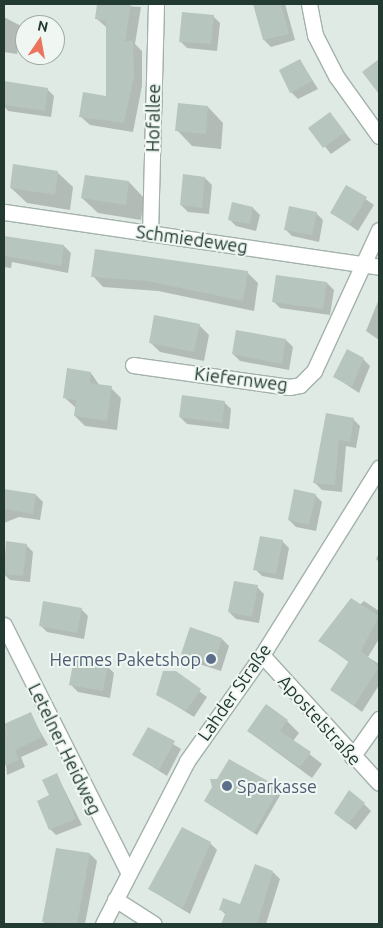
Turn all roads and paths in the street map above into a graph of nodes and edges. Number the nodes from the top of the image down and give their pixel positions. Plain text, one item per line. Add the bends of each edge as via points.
1 (156, 4) edge
2 (309, 4) edge
3 (379, 136) edge
4 (4, 212) edge
5 (379, 230) edge
6 (150, 233) junction
7 (364, 264) junction
8 (379, 267) edge
9 (134, 365) dead end
10 (379, 468) edge
11 (4, 625) edge
12 (262, 655) junction
13 (379, 719) edge
14 (352, 757) junction
15 (379, 783) edge
16 (128, 872) junction
17 (115, 899) junction
18 (103, 924) edge
19 (154, 924) edge

1 - 6 street, Hofallee
2 - 3 street via 315,35 328,60
4 - 6 street, Schmiedeweg
5 - 7 street, Kiefernweg
6 - 7 street, Schmiedeweg
7 - 8 street, Schmiedeweg
7 - 9 street, Kiefernweg via 314,371 300,385 289,388
10 - 12 street, Lahder Straße
11 - 16 street, Letelner Heidweg
12 - 14 street, Apostelstraße
12 - 16 street, Lahder Straße via 192,753
13 - 14 street
14 - 15 street, Apostelstraße
16 - 17 street, Lahder Straße
17 - 18 street, Lahder Straße
17 - 19 street

